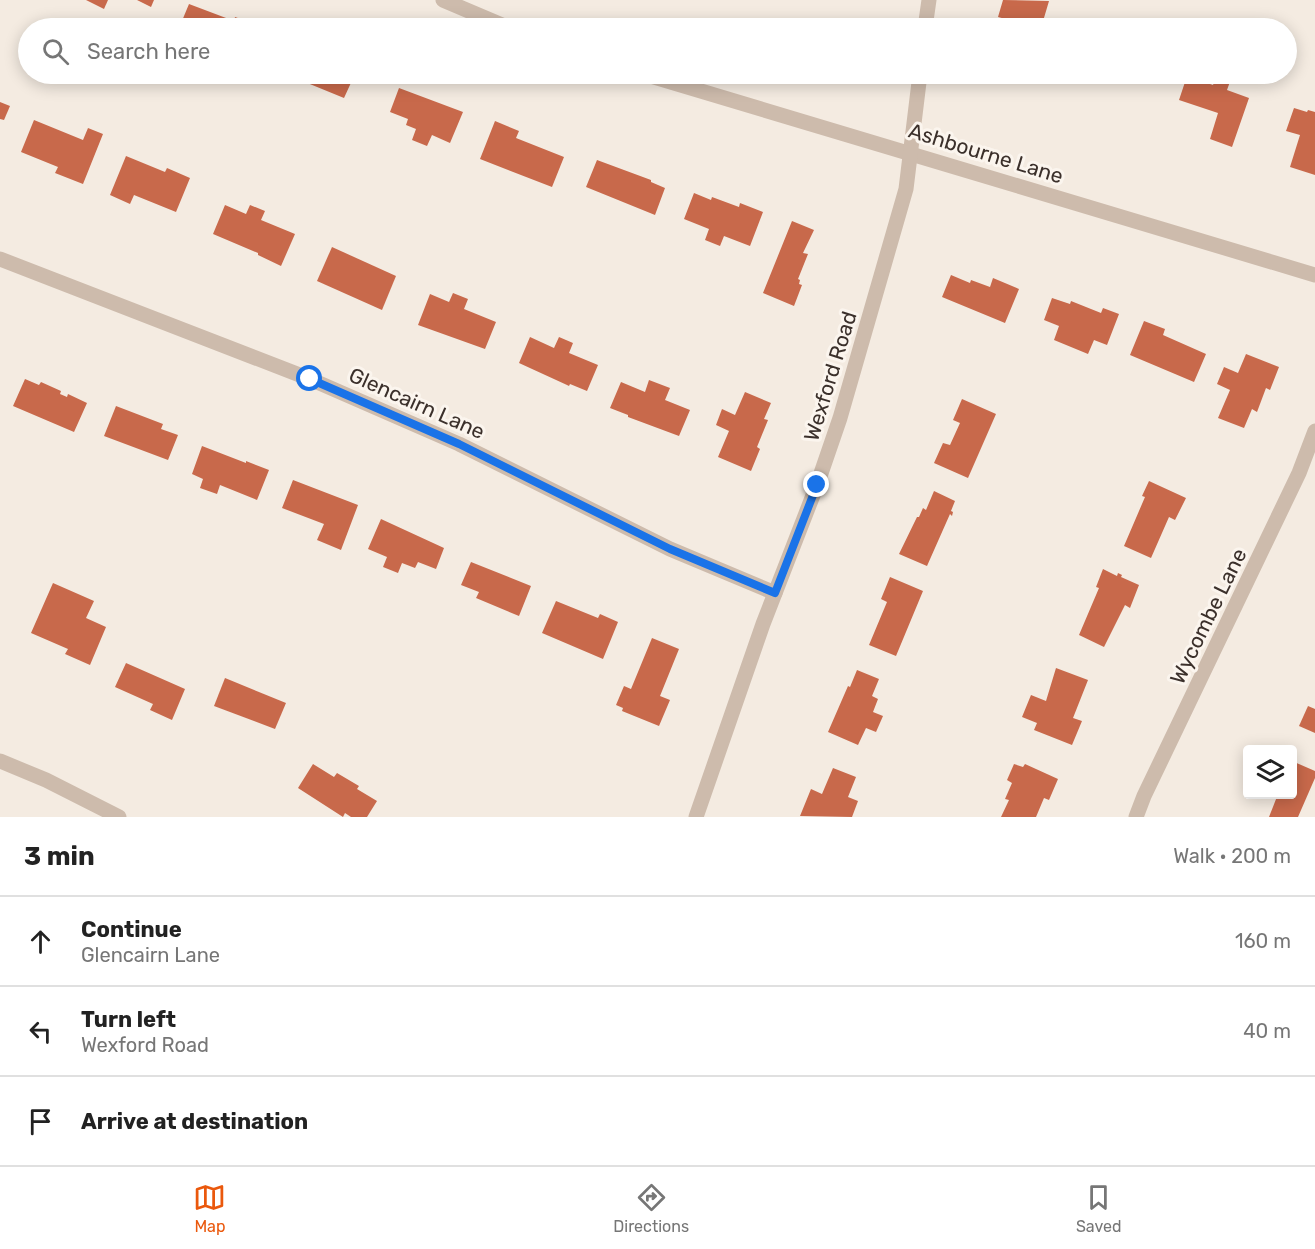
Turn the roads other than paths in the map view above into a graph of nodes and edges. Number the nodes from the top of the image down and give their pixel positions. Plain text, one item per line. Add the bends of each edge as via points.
1 (443, 0) edge
2 (929, 0) edge
3 (485, 18) edge
4 (926, 18) edge
5 (678, 84) edge
6 (919, 84) edge
7 (910, 152) junction
8 (0, 259) edge
9 (1315, 275) edge
10 (1315, 431) edge
11 (775, 593) junction
12 (0, 761) edge
13 (119, 817) edge
14 (696, 817) edge
15 (1136, 817) edge

1 - 3 street
2 - 4 street
5 - 7 street, Ashbourne Lane
6 - 7 street, Wexford Road
7 - 9 street, Ashbourne Lane
7 - 11 street, Wexford Road via 906,189 840,418
8 - 11 street, Glencairn Lane via 310,379 459,444 670,549
10 - 15 street, Wycombe Lane via 1299,473
11 - 14 street, Wexford Road
12 - 13 street

